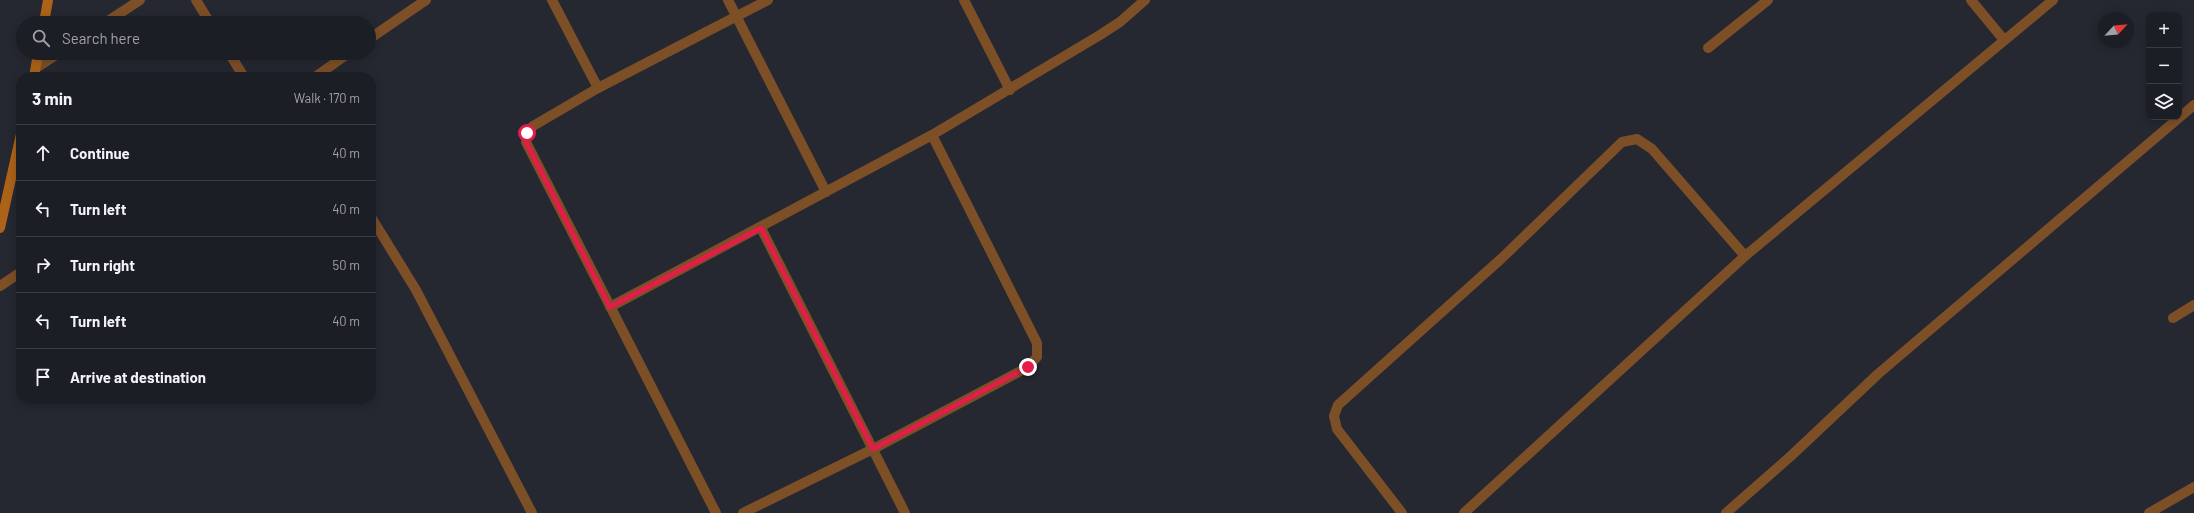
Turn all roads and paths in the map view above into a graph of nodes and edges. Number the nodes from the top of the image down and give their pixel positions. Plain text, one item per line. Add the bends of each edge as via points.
1 (48, 0) edge
2 (140, 0) edge
3 (196, 0) edge
4 (426, 0) edge
5 (552, 0) edge
6 (728, 0) edge
7 (768, 0) edge
8 (964, 0) edge
9 (1145, 0) edge
10 (1768, 0) edge
11 (1971, 0) edge
12 (2053, 0) edge
13 (45, 16) edge
14 (116, 16) edge
15 (206, 16) edge
16 (736, 16) junction
17 (376, 35) edge
18 (2004, 40) junction
19 (1708, 48) dead end
20 (37, 60) edge
21 (51, 60) edge
22 (233, 60) edge
23 (339, 60) edge
24 (35, 72) edge
25 (36, 72) edge
26 (241, 72) edge
27 (322, 72) edge
28 (598, 88) junction
29 (1010, 90) junction
30 (2194, 105) edge
31 (932, 135) junction
32 (16, 156) edge
33 (826, 192) junction
34 (376, 225) edge
35 (0, 228) edge
36 (761, 228) junction
37 (1745, 256) junction
38 (16, 275) edge
39 (0, 286) edge
40 (2194, 305) edge
41 (610, 307) junction
42 (2173, 318) dead end
43 (873, 449) junction
44 (2193, 489) edge
45 (532, 513) edge
46 (716, 513) edge
47 (743, 513) edge
48 (905, 513) edge
49 (1402, 513) edge
50 (1464, 513) edge
51 (1726, 513) edge
52 (2149, 513) edge

1 - 13 street
2 - 14 street
3 - 15 street
4 - 17 street
5 - 28 street
6 - 16 street
7 - 16 street
8 - 29 street
9 - 29 street via 1120,22
10 - 19 street
11 - 18 street
12 - 18 street
16 - 28 street
16 - 33 street
18 - 37 street
20 - 24 street
21 - 25 street
22 - 26 street
23 - 27 street
28 - 41 street via 533,126 527,133 526,142
29 - 31 street
30 - 51 street via 1878,374
31 - 33 street
31 - 43 street via 1037,343 1037,356 1028,367
32 - 35 street
33 - 36 street
34 - 45 street via 416,290
36 - 41 street
36 - 43 street
37 - 49 street via 1652,149 1636,139 1622,142 1502,258 1338,404 1334,416 1337,429
37 - 50 street
38 - 39 street
40 - 42 street
41 - 46 street
43 - 47 street
43 - 48 street
44 - 52 street

